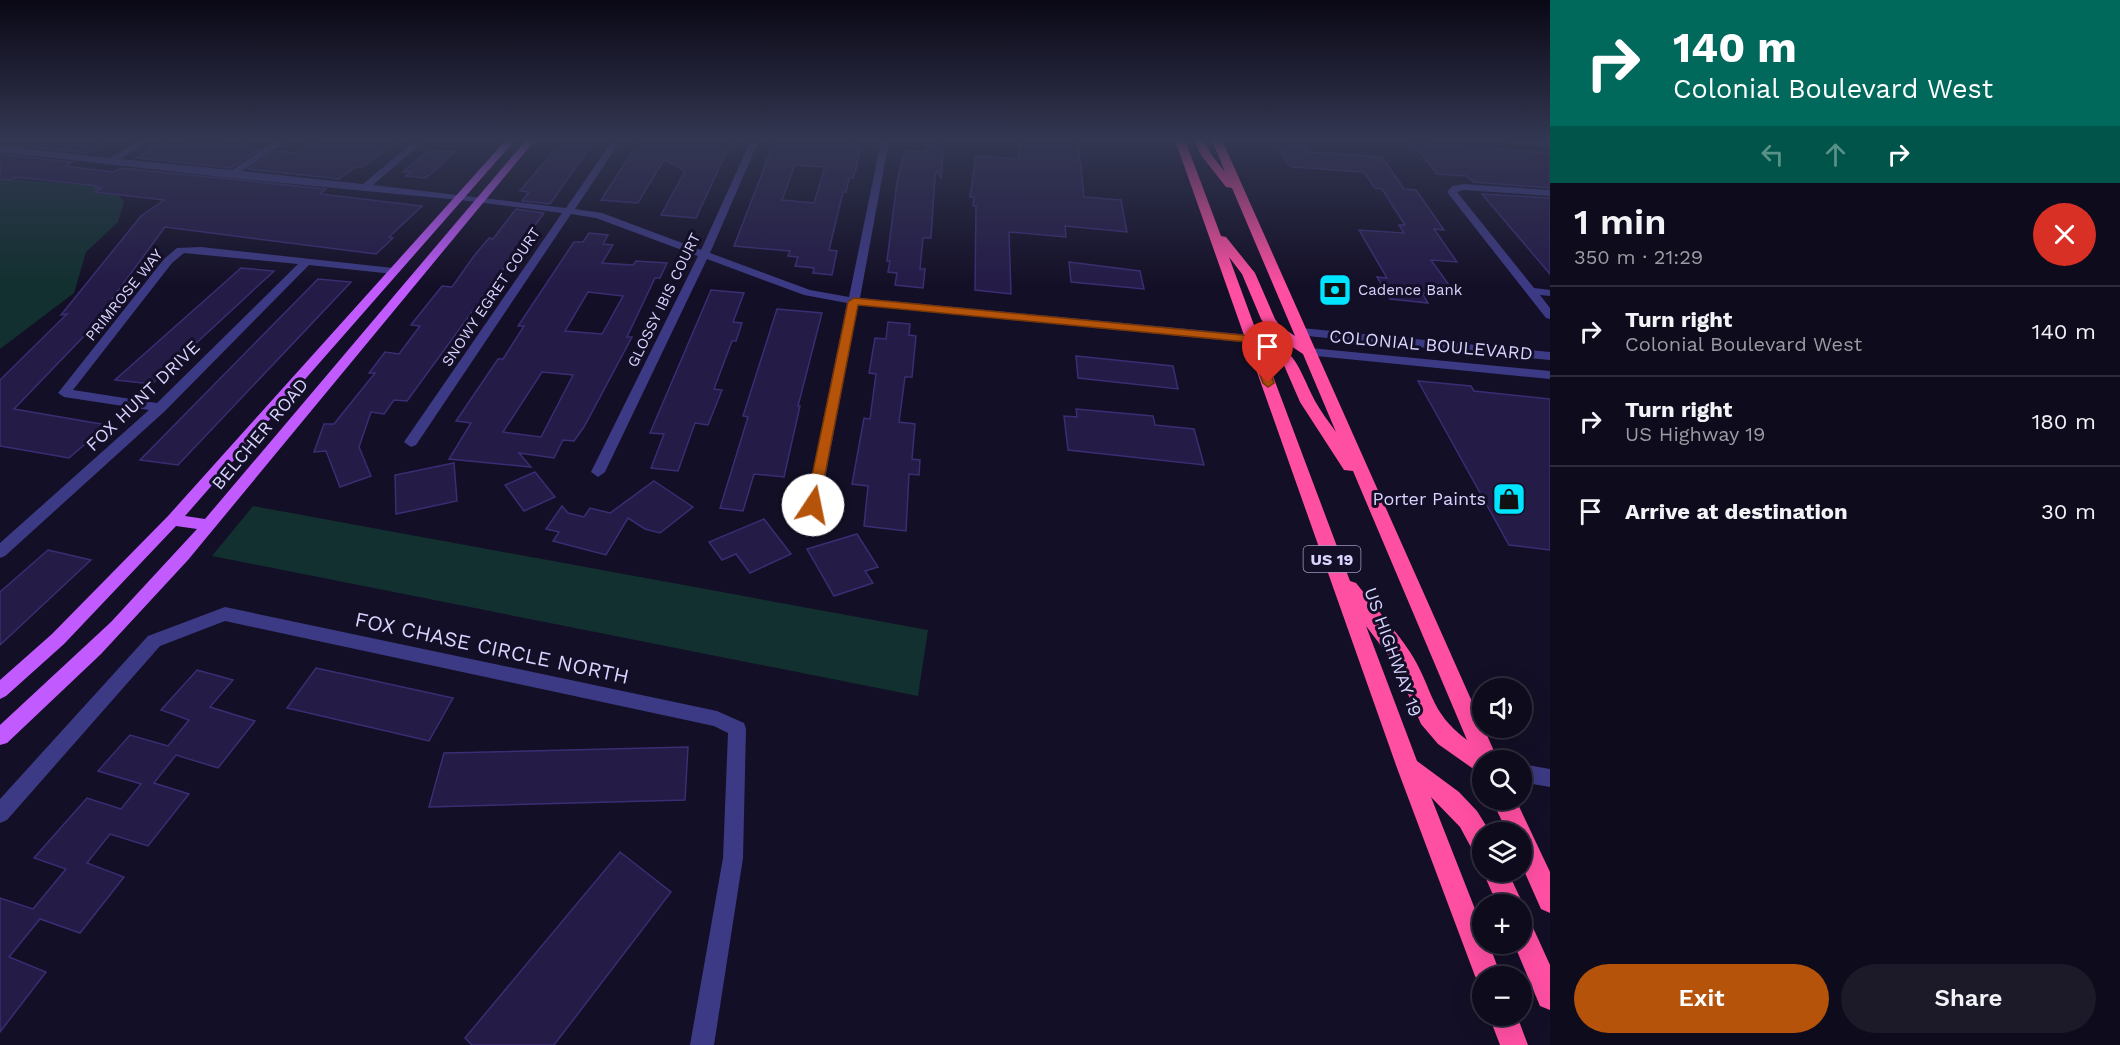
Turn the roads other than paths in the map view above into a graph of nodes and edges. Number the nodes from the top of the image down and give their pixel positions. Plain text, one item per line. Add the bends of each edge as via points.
1 (364, 189) edge
2 (467, 189) edge
3 (490, 189) edge
4 (583, 189) edge
5 (733, 189) edge
6 (876, 189) edge
7 (1198, 189) edge
8 (1233, 189) edge
9 (1239, 189) edge
10 (1454, 189) edge
11 (1467, 189) edge
12 (1550, 194) edge
13 (460, 197) junction
14 (481, 200) junction
15 (1245, 203) junction
16 (568, 210) junction
17 (1211, 226) junction
18 (704, 254) junction
19 (307, 261) junction
20 (393, 271) junction
21 (1530, 291) junction
22 (1550, 293) edge
23 (854, 302) junction
24 (1550, 316) edge
25 (1301, 332) junction
26 (1252, 339) junction
27 (1310, 352) junction
28 (1550, 356) edge
29 (1550, 375) edge
30 (160, 408) junction
31 (411, 442) dead end
32 (598, 472) dead end
33 (813, 505) dead end
34 (1377, 507) junction
35 (173, 520) junction
36 (209, 525) junction
37 (0, 552) edge
38 (1337, 572) junction
39 (0, 691) edge
40 (0, 737) edge
41 (1483, 750) edge
42 (1472, 756) edge
43 (1408, 768) junction
44 (1532, 775) edge
45 (1550, 778) edge
46 (0, 813) edge
47 (1472, 825) edge
48 (1532, 860) edge
49 (1550, 900) edge
50 (1532, 954) edge
51 (1484, 966) edge
52 (1550, 996) edge
53 (1507, 1026) edge
54 (702, 1045) edge
55 (1514, 1045) edge

1 - 13 street
2 - 13 main road, BELCHER ROAD
3 - 14 main road, BELCHER ROAD
4 - 16 street, SNOWY EGRET COURT
5 - 18 street, GLOSSY IBIS COURT
6 - 23 street
7 - 17 highway, US HIGHWAY 19 / US 19
8 - 15 highway
9 - 15 highway
10 - 21 street via 1452,192
11 - 12 street
13 - 14 street
13 - 20 main road, BELCHER ROAD
14 - 16 street
14 - 36 main road, BELCHER ROAD
15 - 25 highway
16 - 18 street via 598,214
16 - 31 street, SNOWY EGRET COURT
17 - 26 highway, US HIGHWAY 19 / US 19
17 - 27 highway via 1248,273 1275,329
18 - 23 street via 808,293
18 - 32 street, GLOSSY IBIS COURT
19 - 20 street, PRIMROSE WAY
19 - 30 street, FOX HUNT DRIVE
19 - 30 street, PRIMROSE WAY via 181,250 168,261 64,393
20 - 35 main road, BELCHER ROAD
21 - 22 street
21 - 24 street
23 - 26 street
23 - 33 street
25 - 27 highway
25 - 28 street, COLONIAL BOULEVARD
26 - 34 highway via 1269,344 1289,361 1308,402
26 - 38 highway, US HIGHWAY 19 / US 19
27 - 29 street, COLONIAL BOULEVARD
27 - 34 highway
30 - 37 street, FOX HUNT DRIVE
34 - 41 highway
35 - 36 main road
35 - 39 main road, BELCHER ROAD via 58,639
36 - 40 main road, BELCHER ROAD via 126,620
38 - 42 highway via 1403,659 1429,717 1446,737
38 - 43 highway, US HIGHWAY 19 / US 19
43 - 47 highway via 1461,806
43 - 51 highway, US HIGHWAY 19 / US 19
44 - 45 street
46 - 54 street, FOX CHASE CIRCLE NORTH via 154,640 225,614 717,719 737,729 733,858
48 - 49 highway
50 - 52 highway
53 - 55 highway

